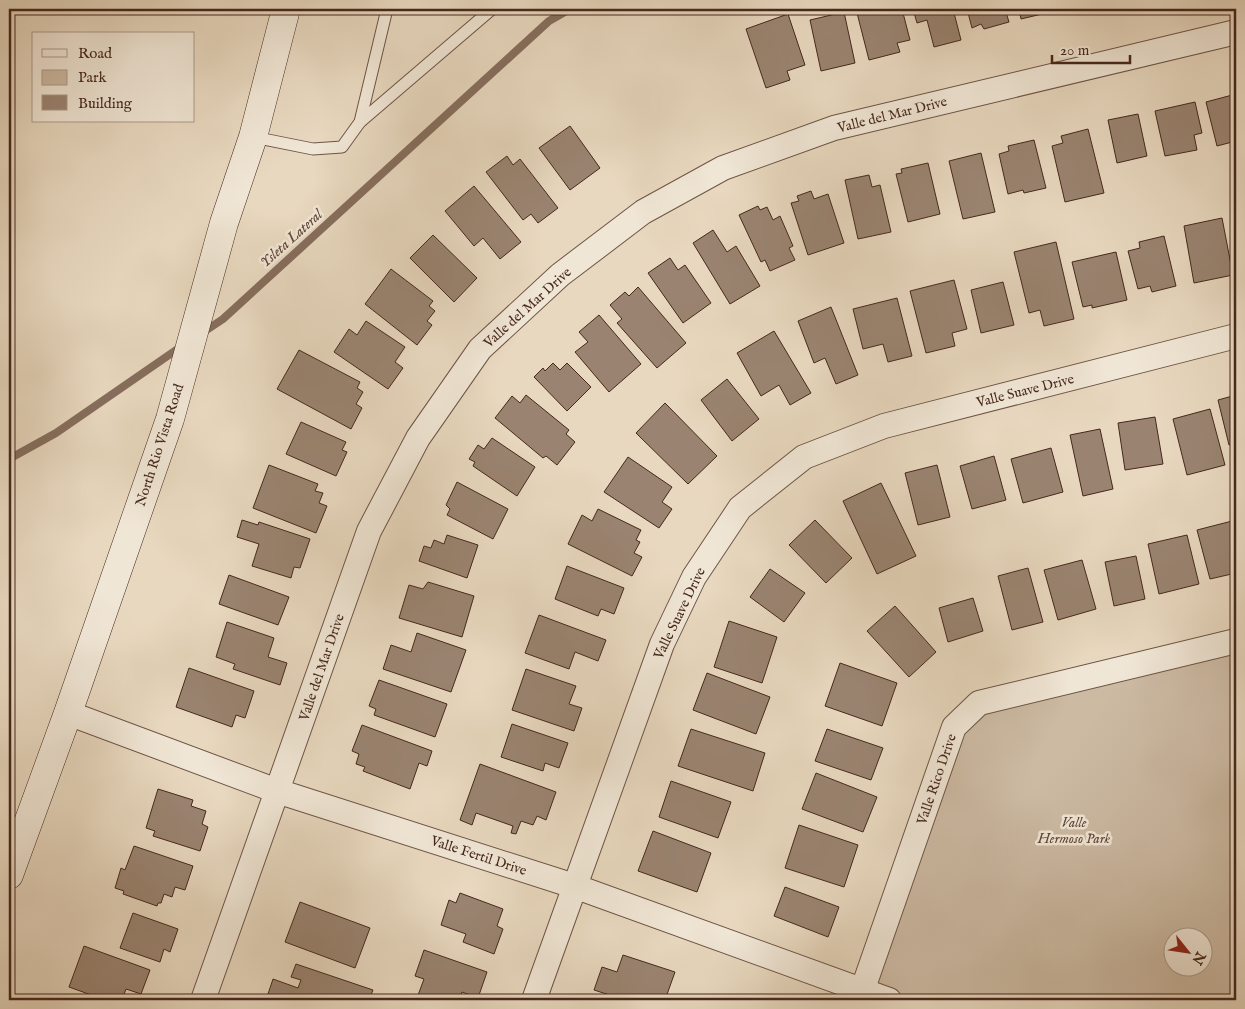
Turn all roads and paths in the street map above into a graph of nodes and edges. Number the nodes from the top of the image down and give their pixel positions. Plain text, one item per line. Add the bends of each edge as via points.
1 (286, 9) edge
2 (387, 9) edge
3 (492, 9) edge
4 (1236, 32) edge
5 (360, 122) junction
6 (253, 137) junction
7 (1236, 336) edge
8 (1236, 641) edge
9 (68, 713) junction
10 (277, 791) junction
11 (9, 875) edge
12 (574, 886) junction
13 (861, 996) edge
14 (203, 1000) edge
15 (534, 1000) edge
16 (889, 1000) edge

1 - 6 street, North Rio Vista Road
2 - 5 lane
3 - 5 lane
4 - 10 street, Valle del Mar Drive via 824,131 723,168 643,212 560,275 480,349 418,438 369,532
5 - 6 lane via 342,147 313,149
6 - 9 street, North Rio Vista Road via 224,223 170,419
7 - 12 street, Valle Suave Drive via 884,426 804,457 740,508 694,577 662,644
8 - 13 street, Valle Rico Drive via 979,703 954,727
9 - 10 street, Valle Fertil Drive
9 - 11 street, North Rio Vista Road
10 - 12 street, Valle Fertil Drive
10 - 14 street, Valle del Mar Drive
12 - 13 street, Valle Fertil Drive
12 - 15 street, Valle Suave Drive
13 - 16 street, Valle Fertil Drive

